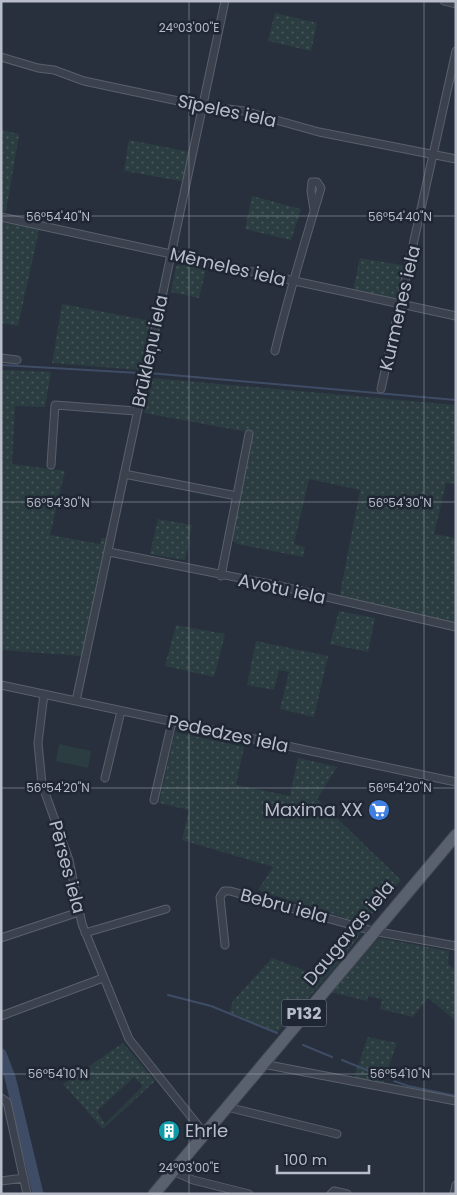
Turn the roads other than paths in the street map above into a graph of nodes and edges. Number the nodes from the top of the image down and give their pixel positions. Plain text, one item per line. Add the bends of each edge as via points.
1 (225, 1) edge
2 (444, 1) edge
3 (456, 4) edge
4 (456, 51) edge
5 (1, 57) edge
6 (202, 106) junction
7 (433, 154) junction
8 (456, 159) edge
9 (314, 210) dead end
10 (1, 217) edge
11 (171, 254) junction
12 (292, 281) junction
13 (400, 304) junction
14 (456, 316) edge
15 (275, 351) dead end
16 (1, 358) edge
17 (17, 360) dead end
18 (381, 388) dead end
19 (136, 411) junction
20 (249, 434) dead end
21 (50, 465) dead end
22 (124, 474) junction
23 (237, 496) junction
24 (109, 552) junction
25 (221, 576) junction
26 (456, 627) edge
27 (1, 685) edge
28 (44, 694) junction
29 (76, 701) junction
30 (121, 711) junction
31 (172, 722) junction
32 (105, 778) dead end
33 (456, 782) edge
34 (154, 800) dead end
35 (456, 835) edge
36 (166, 909) dead end
37 (79, 912) junction
38 (374, 931) junction
39 (85, 933) junction
40 (1, 938) edge
41 (225, 945) dead end
42 (456, 946) edge
43 (103, 978) junction
44 (1, 1016) edge
45 (263, 1064) junction
46 (1, 1098) edge
47 (456, 1101) edge
48 (227, 1107) junction
49 (204, 1133) junction
50 (337, 1134) dead end
51 (173, 1171) junction
52 (24, 1178) junction
53 (1, 1181) edge
54 (456, 1185) edge
55 (27, 1194) edge
56 (154, 1194) edge
57 (248, 1194) edge
58 (331, 1194) edge
59 (347, 1194) edge
60 (454, 1194) edge

1 - 6 street, Brūkleņu iela
2 - 3 street
4 - 7 street, Kurmenes iela
5 - 6 street, Sīpeles iela via 54,70 84,82
6 - 7 street, Sīpeles iela via 244,111 319,132
6 - 11 street, Brūkleņu iela
7 - 8 street, Sīpeles iela
7 - 13 street, Kurmenes iela
9 - 12 street
10 - 11 street, Mēmeles iela
11 - 12 street, Mēmeles iela
11 - 19 street, Brūkleņu iela
12 - 13 street, Mēmeles iela
12 - 15 street
13 - 14 street, Mēmeles iela
13 - 18 street, Kurmenes iela
16 - 17 street
19 - 21 street via 55,405
19 - 22 street, Brūkleņu iela
20 - 23 street
22 - 23 street
22 - 24 street, Brūkleņu iela
23 - 25 street
24 - 25 street, Avotu iela
24 - 29 street, Brūkleņu iela
25 - 26 street, Avotu iela
27 - 28 street, Pededzes iela
28 - 29 street, Pededzes iela
28 - 37 street, Pērses iela via 38,743 42,784 69,860
29 - 30 street, Pededzes iela
30 - 31 street, Pededzes iela
30 - 32 street
31 - 33 street, Pededzes iela
31 - 34 street
35 - 38 main road, Daugavas iela / P132
36 - 39 street
37 - 39 street, Pērses iela
37 - 40 street
38 - 41 street, Bebru iela via 230,890 220,897
38 - 42 street, Bebru iela
38 - 45 main road, Daugavas iela / P132
39 - 43 street, Pērses iela
43 - 44 street
43 - 49 street, Pērses iela via 130,1039
45 - 47 street
45 - 48 main road, Daugavas iela / P132
46 - 52 street via 7,1102
48 - 49 main road, Daugavas iela / P132
48 - 50 street
49 - 51 main road, Daugavas iela / P132
51 - 56 main road, Daugavas iela / P132
51 - 57 street via 193,1180
52 - 53 street
52 - 55 street
54 - 60 street
58 - 59 street via 334,1190

